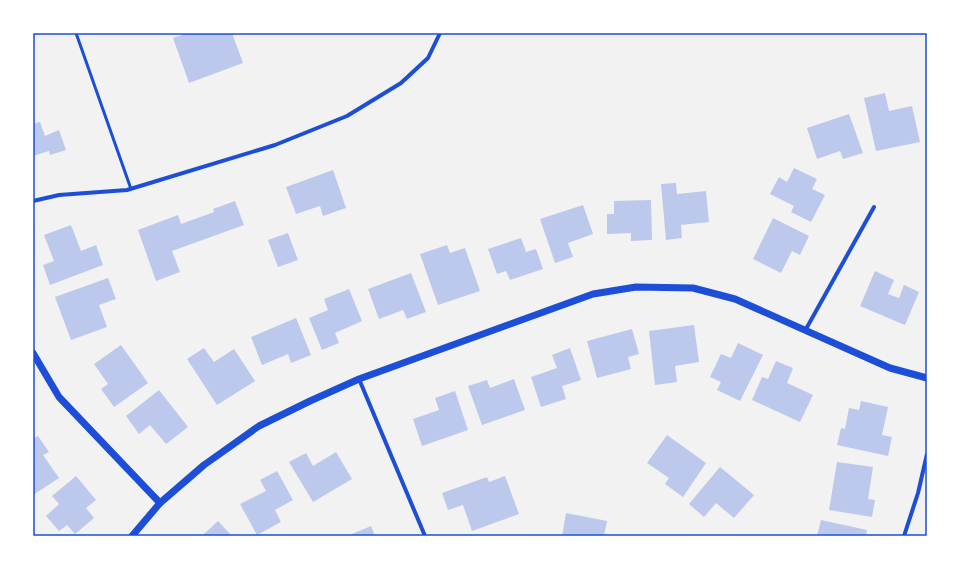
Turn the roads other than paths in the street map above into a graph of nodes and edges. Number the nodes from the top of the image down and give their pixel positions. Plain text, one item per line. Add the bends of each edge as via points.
1 (76, 33) edge
2 (440, 33) edge
3 (131, 189) junction
4 (33, 201) edge
5 (874, 207) dead end
6 (806, 329) junction
7 (33, 353) edge
8 (927, 378) edge
9 (359, 379) junction
10 (927, 454) edge
11 (160, 503) junction
12 (132, 536) edge
13 (425, 536) edge
14 (904, 536) edge

1 - 3 lane
2 - 3 street via 428,58 401,83 347,116 275,145
3 - 4 street via 59,195
5 - 6 street
6 - 8 street via 890,368
6 - 9 street via 735,299 714,293 693,288 636,286 593,294
7 - 11 street via 59,397
9 - 11 street via 259,426 204,465
9 - 13 street
10 - 14 street
11 - 12 street

